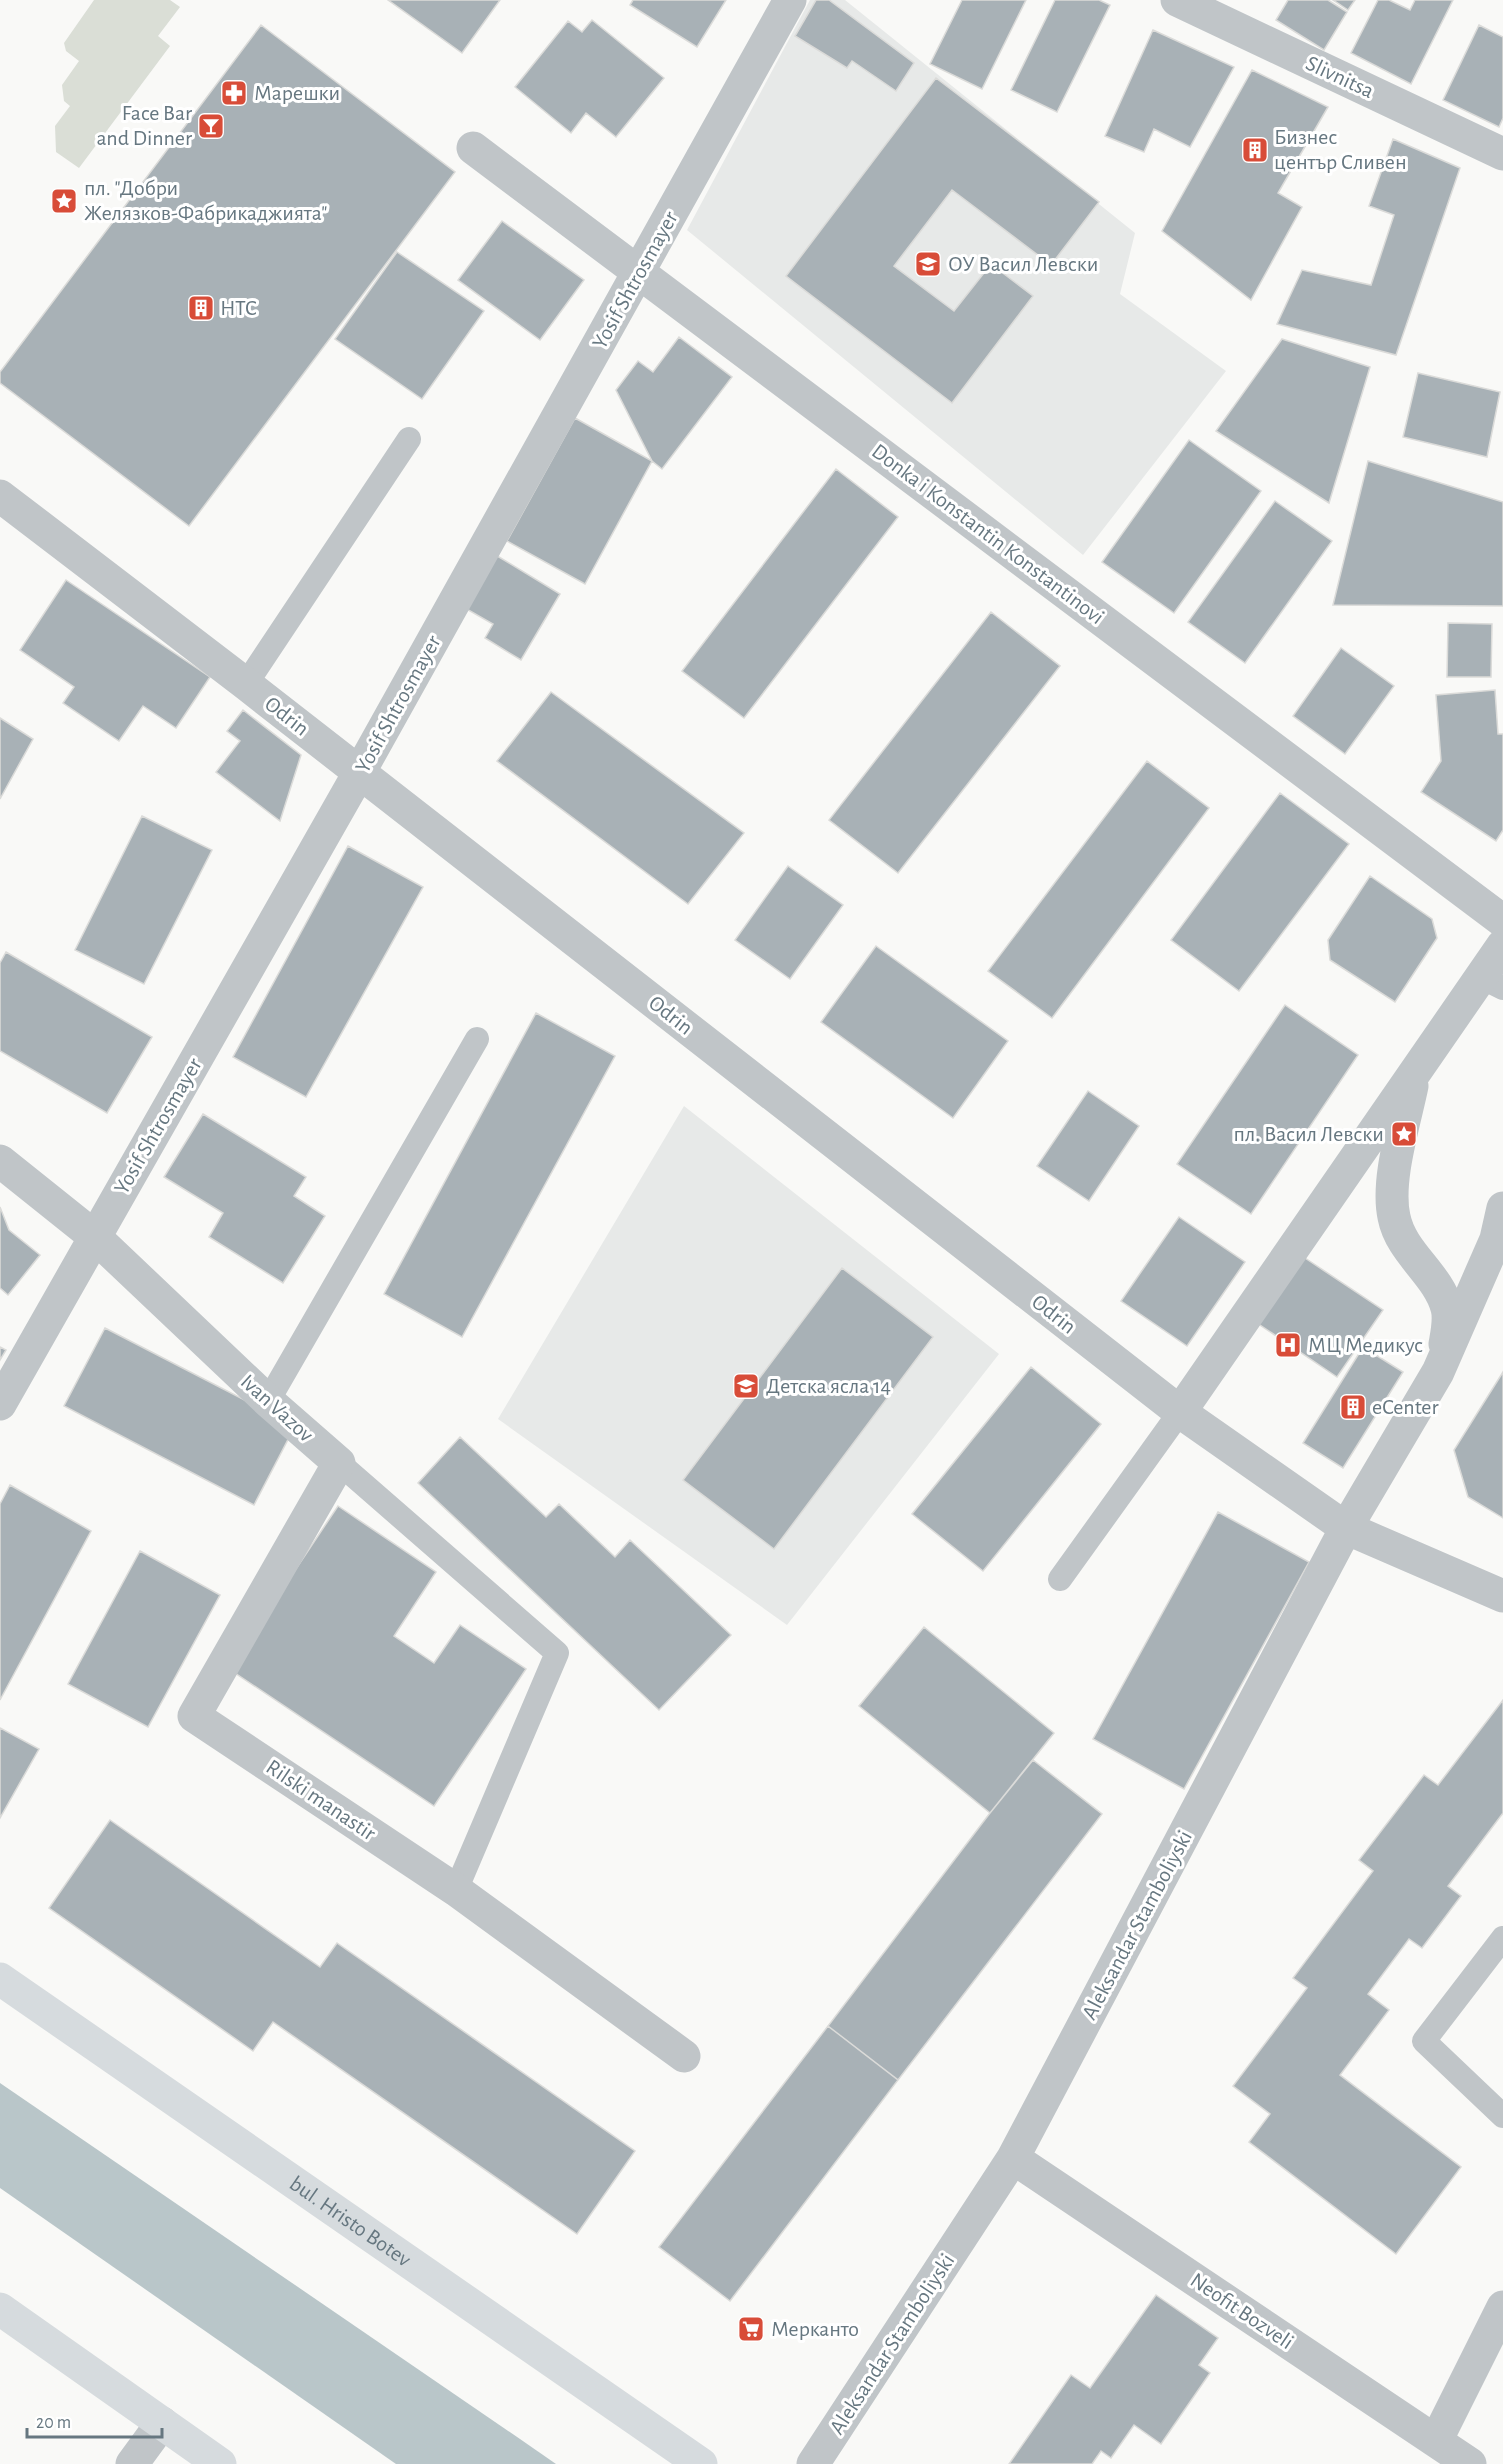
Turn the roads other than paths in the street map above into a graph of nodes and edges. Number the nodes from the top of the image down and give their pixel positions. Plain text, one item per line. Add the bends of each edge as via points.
1 (790, 0) edge
2 (1177, 0) edge
3 (473, 148) dead end
4 (1503, 154) edge
5 (639, 273) junction
6 (409, 439) dead end
7 (0, 496) edge
8 (246, 684) junction
9 (359, 773) junction
10 (1503, 921) edge
11 (1503, 945) edge
12 (1492, 983) edge
13 (477, 1039) dead end
14 (1415, 1073) junction
15 (0, 1161) edge
16 (1501, 1230) edge
17 (94, 1237) junction
18 (1438, 1372) junction
19 (268, 1401) junction
20 (0, 1404) edge
21 (1180, 1412) junction
22 (339, 1463) junction
23 (1346, 1528) junction
24 (1060, 1579) dead end
25 (1503, 1596) edge
26 (456, 1890) junction
27 (1503, 1938) edge
28 (0, 1979) edge
29 (684, 2056) dead end
30 (1503, 2116) edge
31 (1013, 2158) junction
32 (1503, 2307) edge
33 (0, 2309) edge
34 (162, 2423) junction
35 (1436, 2441) junction
36 (132, 2464) edge
37 (220, 2464) edge
38 (701, 2464) edge
39 (813, 2464) edge
40 (1470, 2464) edge

1 - 5 street, Yosif Shtrosmayer
2 - 4 street, Slivnitsa
3 - 5 street, Donka i Konstantin Konstantinovi
5 - 9 street, Yosif Shtrosmayer
5 - 10 street, Donka i Konstantin Konstantinovi
6 - 8 lane
7 - 8 street, Odrin
8 - 9 street, Odrin
9 - 17 street, Yosif Shtrosmayer
9 - 21 street, Odrin
11 - 12 street
12 - 14 street
13 - 19 lane
14 - 18 street via 1391,1192 1394,1219 1403,1242 1447,1308
14 - 21 street
15 - 17 street, Ivan Vazov
16 - 18 street
17 - 19 street, Ivan Vazov
17 - 20 street, Yosif Shtrosmayer
18 - 23 street, Aleksandar Stamboliyski
19 - 22 street, Ivan Vazov
21 - 23 street, Odrin
21 - 24 lane
22 - 26 lane, Ivan Vazov via 557,1653
22 - 26 street, Rilski manastir via 194,1716
23 - 25 street, Odrin
23 - 31 street, Aleksandar Stamboliyski
26 - 29 street, Rilski manastir
27 - 30 lane via 1424,2041
28 - 38 main road, bul. Hristo Botev
31 - 35 street, Neofit Bozveli
31 - 39 street, Aleksandar Stamboliyski
32 - 35 street
33 - 34 main road
34 - 36 street
34 - 37 main road
35 - 40 street, Neofit Bozveli

